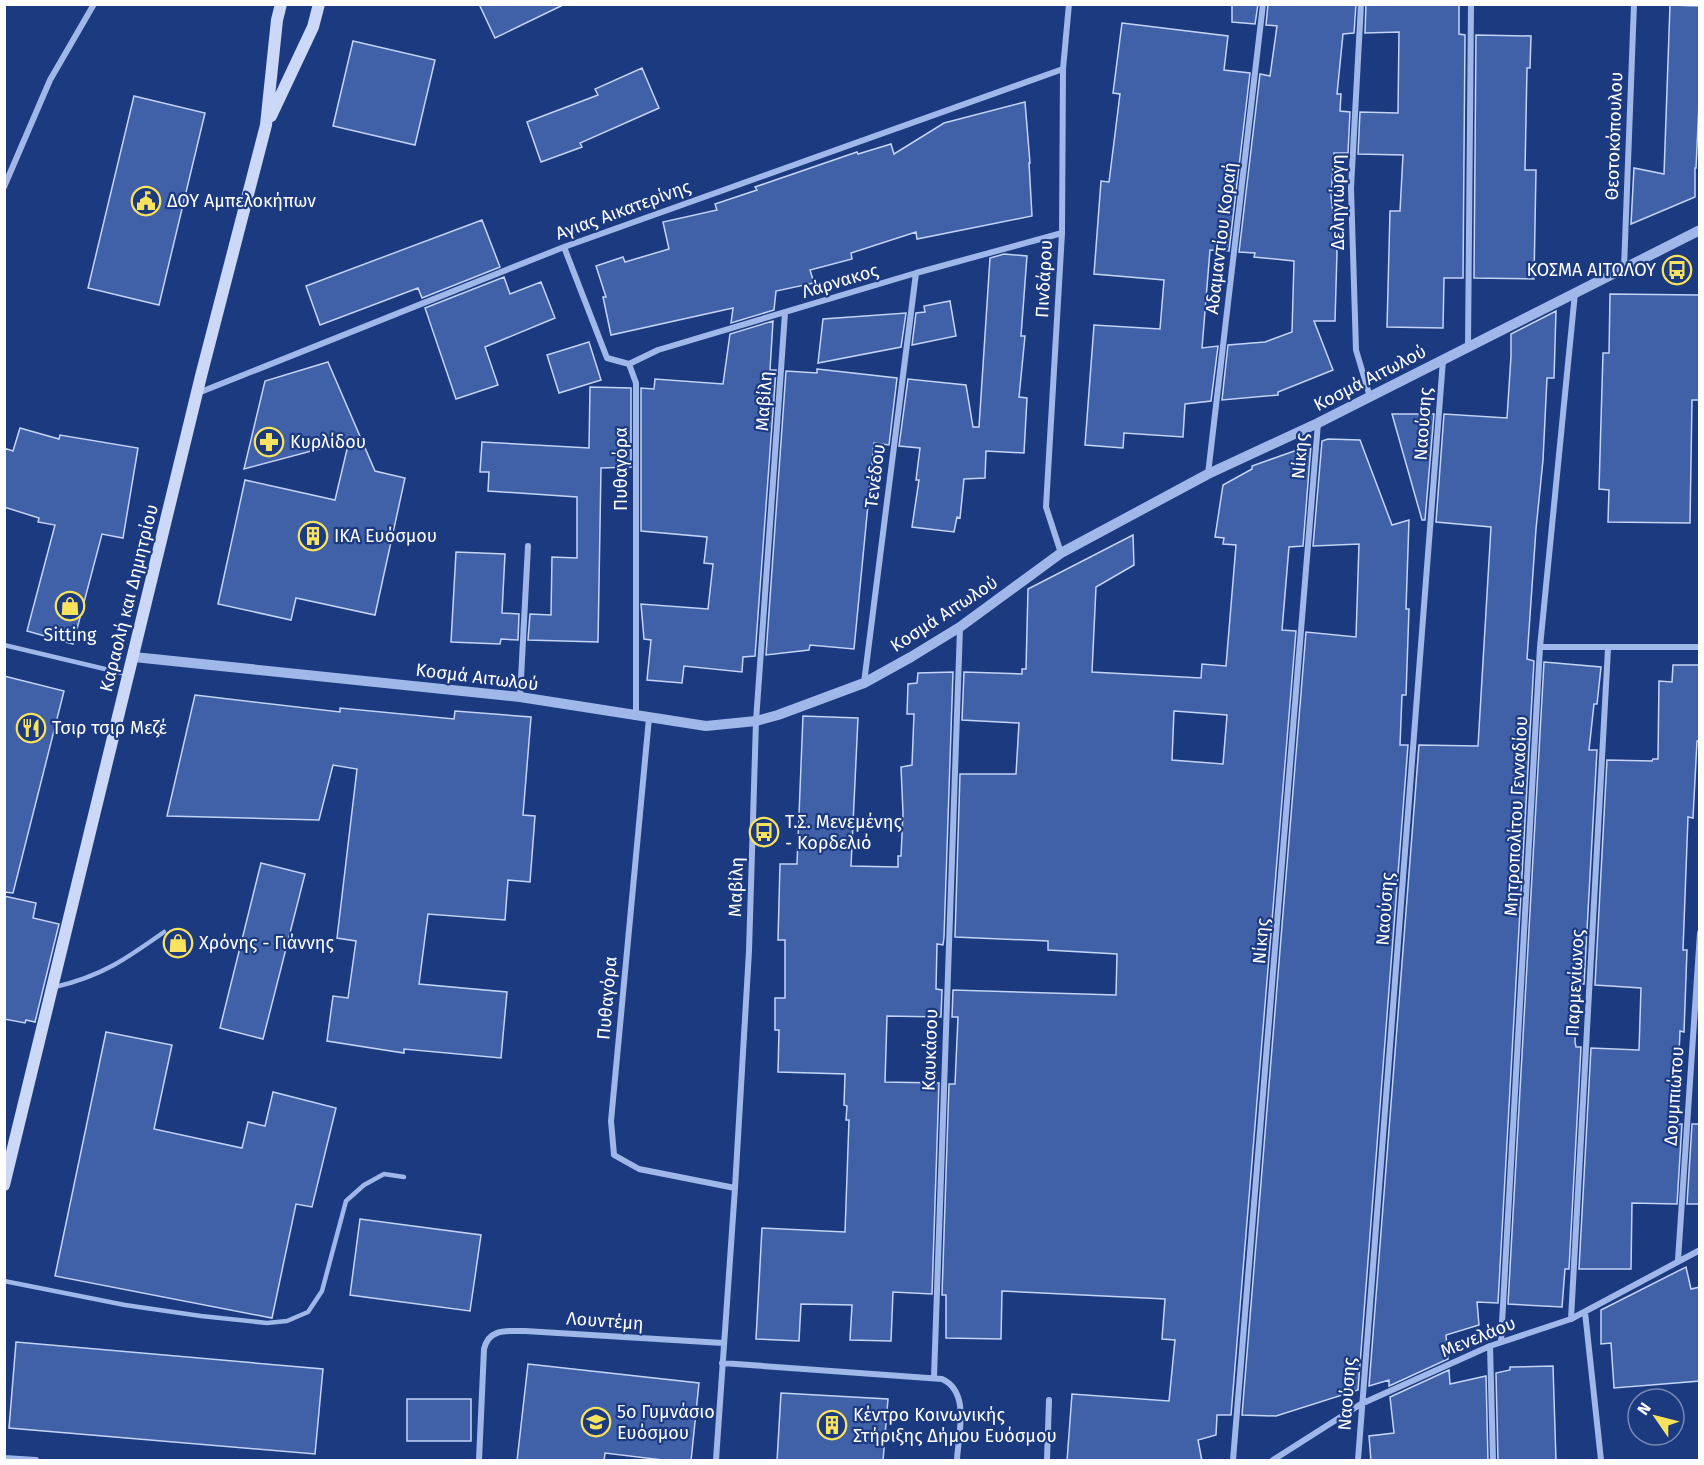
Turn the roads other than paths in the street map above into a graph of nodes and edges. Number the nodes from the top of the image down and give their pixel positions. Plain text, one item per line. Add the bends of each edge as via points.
1 (94, 4) edge
2 (281, 4) edge
3 (319, 4) edge
4 (1069, 4) edge
5 (1263, 4) edge
6 (1361, 4) edge
7 (1471, 4) edge
8 (1634, 4) edge
9 (1064, 69) junction
10 (266, 125) junction
11 (4, 187) edge
12 (1700, 230) edge
13 (1062, 233) junction
14 (564, 247) junction
15 (1624, 268) junction
16 (916, 273) junction
17 (1575, 293) junction
18 (785, 314) junction
19 (1468, 348) junction
20 (1443, 360) junction
21 (629, 364) junction
22 (198, 393) junction
23 (1370, 397) junction
24 (1318, 423) junction
25 (1208, 474) junction
26 (528, 546) dead end
27 (1061, 553) junction
28 (960, 627) junction
29 (4, 645) edge
30 (1540, 647) junction
31 (1700, 647) edge
32 (1608, 649) junction
33 (134, 657) junction
34 (129, 675) junction
35 (864, 683) junction
36 (520, 698) junction
37 (636, 717) junction
38 (649, 718) junction
39 (756, 721) junction
40 (164, 933) dead end
41 (1700, 933) edge
42 (53, 987) junction
43 (404, 1177) dead end
44 (4, 1185) edge
45 (735, 1188) junction
46 (1700, 1250) edge
47 (1678, 1260) junction
48 (4, 1281) edge
49 (1585, 1312) junction
50 (1571, 1319) junction
51 (1501, 1341) junction
52 (723, 1343) junction
53 (1490, 1346) junction
54 (722, 1363) junction
55 (934, 1377) junction
56 (1049, 1400) dead end
57 (1361, 1404) junction
58 (4, 1458) edge
59 (36, 1461) edge
60 (479, 1461) edge
61 (716, 1461) edge
62 (957, 1461) edge
63 (1047, 1461) edge
64 (1233, 1461) edge
65 (1273, 1461) edge
66 (1358, 1461) edge
67 (1493, 1461) edge
68 (1601, 1461) edge

1 - 11 street via 50,80
2 - 10 main road, Καραολή και Δημητρίου
3 - 10 main road, Καραολή και Δημητρίου via 313,27
4 - 9 street, Πινδάρου
5 - 25 street, Αδαμαντίου Κοραή
6 - 23 street, Δεληγιώργη via 1351,188 1356,350
7 - 19 street
8 - 15 street, Θεοτοκόπουλου
9 - 13 street, Πινδάρου
9 - 14 street, Αγιας Αικατερίνης
10 - 22 main road, Καραολή και Δημητρίου
12 - 15 street, Κοσμά Αιτωλού
13 - 16 street, Λάρνακος
13 - 27 street, Πινδάρου via 1046,507
14 - 21 street via 607,358
14 - 22 street, Αγιας Αικατερίνης
15 - 17 street, Κοσμά Αιτωλού
16 - 18 street, Λάρνακος
16 - 35 street, Τενέδου
17 - 19 street, Κοσμά Αιτωλού
17 - 30 street, Μητροπολίτου Γενναδίου
18 - 21 street, Λάρνακος via 658,350
18 - 39 street, Μαβίλη
19 - 20 street, Κοσμά Αιτωλού
20 - 23 street, Κοσμά Αιτωλού
20 - 57 street, Ναούσης
21 - 37 street, Πυθαγόρα via 636,382
22 - 33 main road, Καραολή και Δημητρίου
23 - 24 street, Κοσμά Αιτωλού
24 - 25 street, Κοσμά Αιτωλού
24 - 64 street, Νίκης
25 - 27 street, Κοσμά Αιτωλού
26 - 36 street
27 - 28 street, Κοσμά Αιτωλού
28 - 35 street, Κοσμά Αιτωλού
28 - 55 street, Καυκάσου
29 - 34 lane
30 - 32 street
30 - 51 street, Μητροπολίτου Γενναδίου
31 - 32 street
32 - 50 street, Παρμενίωνος
33 - 34 main road, Καραολή και Δημητρίου
33 - 36 street, Κοσμά Αιτωλού
34 - 42 main road, Καραολή και Δημητρίου
35 - 39 street, Κοσμά Αιτωλού
36 - 37 street, Κοσμά Αιτωλού
37 - 38 street, Κοσμά Αιτωλού
38 - 39 street, Κοσμά Αιτωλού via 706,726
38 - 45 street, Πυθαγόρα via 611,1121 614,1155 639,1169
39 - 45 street, Μαβίλη via 749,951
40 - 42 lane via 123,962 84,980
41 - 47 street, Δουμπιώτου
42 - 44 main road, Καραολή και Δημητρίου
43 - 48 lane via 384,1174 346,1201 322,1291 308,1312 286,1321 267,1323 201,1316
45 - 52 street, Μαβίλη
46 - 47 street, Μενελάου
47 - 49 street, Μενελάου
49 - 50 street, Μενελάου
49 - 68 street
50 - 51 street, Μενελάου
51 - 53 street, Μενελάου
52 - 54 street, Μαβίλη
52 - 60 street, Λουντέμη via 496,1332 488,1339 483,1354
53 - 57 street, Μενελάου
53 - 67 street
54 - 55 street
54 - 61 street, Μαβίλη
55 - 62 street via 950,1382 958,1394
56 - 63 street
57 - 65 street, Μενελάου
57 - 66 street, Ναούσης
58 - 59 street

